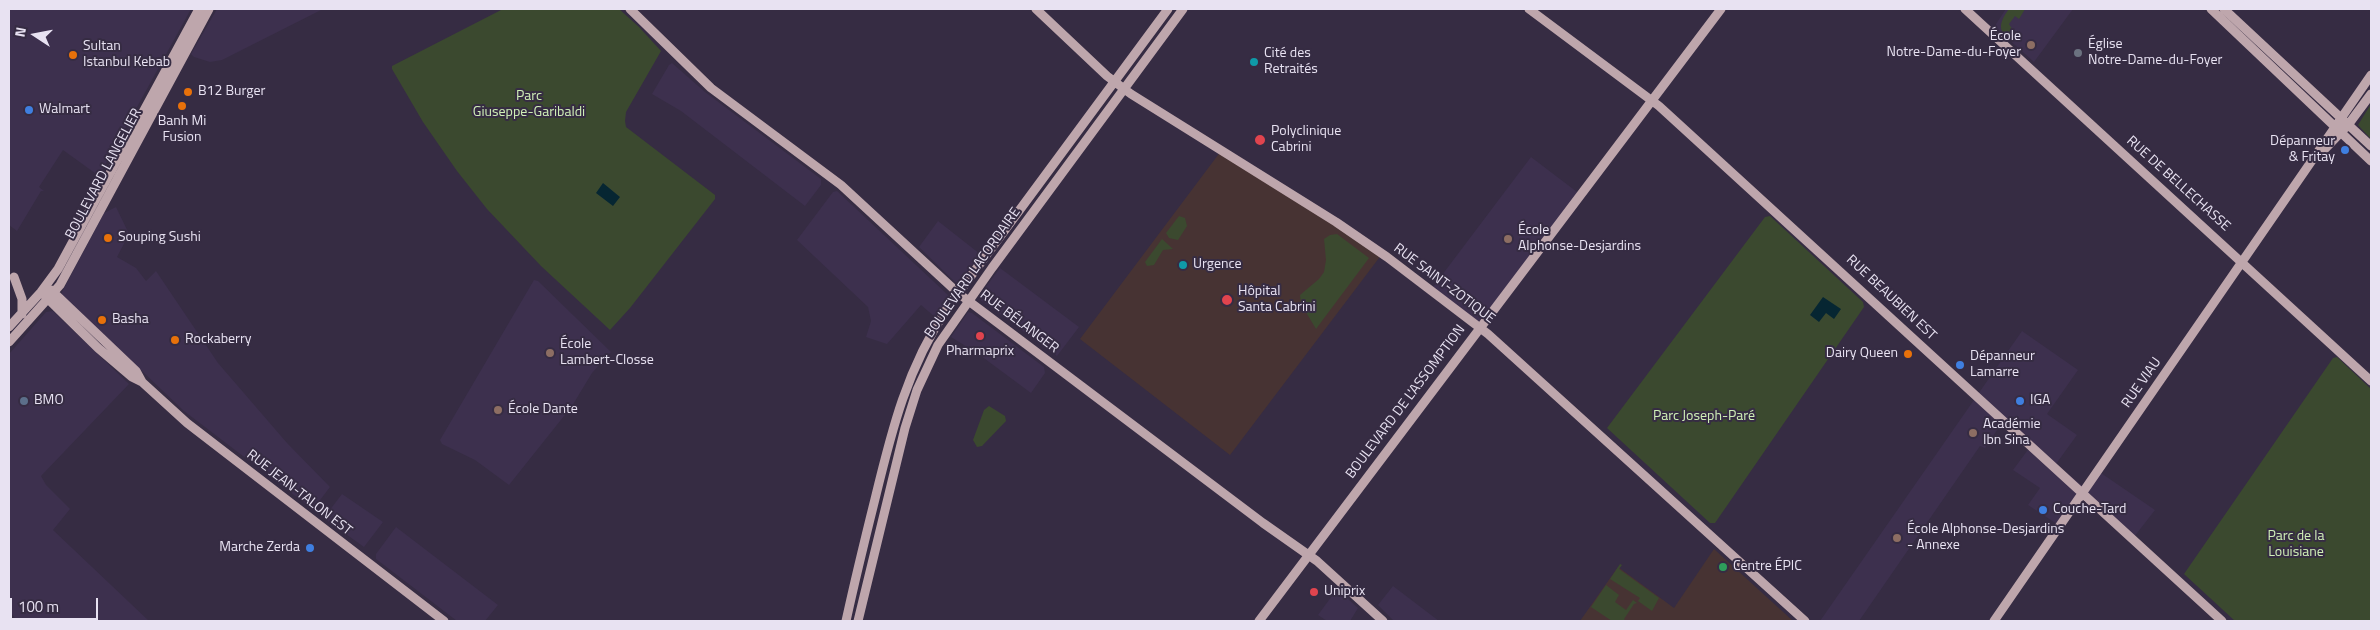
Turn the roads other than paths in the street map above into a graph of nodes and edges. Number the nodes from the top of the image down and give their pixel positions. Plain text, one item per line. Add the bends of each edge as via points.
1 (199, 9) edge
2 (209, 9) edge
3 (630, 9) edge
4 (1036, 9) edge
5 (1168, 9) edge
6 (1183, 9) edge
7 (1529, 9) edge
8 (1721, 9) edge
9 (1965, 9) edge
10 (2211, 9) edge
11 (2224, 9) edge
12 (2371, 75) edge
13 (1114, 82) junction
14 (1124, 89) junction
15 (2371, 94) edge
16 (1652, 100) junction
17 (2341, 118) junction
18 (2342, 128) junction
19 (2371, 146) edge
20 (2371, 161) edge
21 (2242, 262) junction
22 (14, 277) dead end
23 (44, 289) junction
24 (958, 293) junction
25 (51, 296) junction
26 (968, 301) junction
27 (22, 314) junction
28 (9, 327) edge
29 (1480, 328) junction
30 (9, 342) edge
31 (2371, 381) edge
32 (2083, 493) junction
33 (1308, 556) junction
34 (444, 621) edge
35 (846, 621) edge
36 (858, 621) edge
37 (1259, 621) edge
38 (1383, 621) edge
39 (1805, 621) edge
40 (1994, 621) edge
41 (2222, 621) edge

1 - 23 street, BOULEVARD LANGELIER
2 - 25 street, BOULEVARD LANGELIER
3 - 24 street, RUE BÉLANGER via 711,88 841,185
4 - 13 street, RUE SAINT-ZOTIQUE
5 - 13 street, BOULEVARD LACORDAIRE
6 - 14 street, BOULEVARD LACORDAIRE
7 - 16 street, RUE BEAUBIEN EST
8 - 16 street, BOULEVARD DE L'ASSOMPTION
9 - 21 street, RUE DE BELLECHASSE
10 - 18 street
11 - 17 street
12 - 17 street, RUE VIAU
13 - 14 street, RUE SAINT-ZOTIQUE
13 - 24 street, BOULEVARD LACORDAIRE
14 - 26 street, BOULEVARD LACORDAIRE
14 - 29 street, RUE SAINT-ZOTIQUE via 1336,222
15 - 18 street, RUE VIAU
16 - 29 street, BOULEVARD DE L'ASSOMPTION
16 - 32 street, RUE BEAUBIEN EST
17 - 18 street, RUE VIAU
18 - 19 street
18 - 20 street
18 - 21 street, RUE VIAU via 2313,160
21 - 31 street, RUE DE BELLECHASSE
21 - 32 street, RUE VIAU
22 - 27 street via 22,299
23 - 25 street, RUE JEAN-TALON EST
23 - 27 street, BOULEVARD LANGELIER
24 - 26 street, RUE BÉLANGER
24 - 35 street, BOULEVARD LACORDAIRE via 927,341 902,396
25 - 30 street, BOULEVARD LANGELIER
25 - 34 street, RUE JEAN-TALON EST via 136,371 142,382 206,439
26 - 33 street, RUE BÉLANGER
26 - 36 street, BOULEVARD LACORDAIRE via 938,346 911,409
27 - 28 street, BOULEVARD LANGELIER
29 - 33 street, BOULEVARD DE L'ASSOMPTION
29 - 39 street, RUE SAINT-ZOTIQUE
32 - 40 street, RUE VIAU
32 - 41 street, RUE BEAUBIEN EST
33 - 37 street, BOULEVARD DE L'ASSOMPTION
33 - 38 street, RUE BÉLANGER

